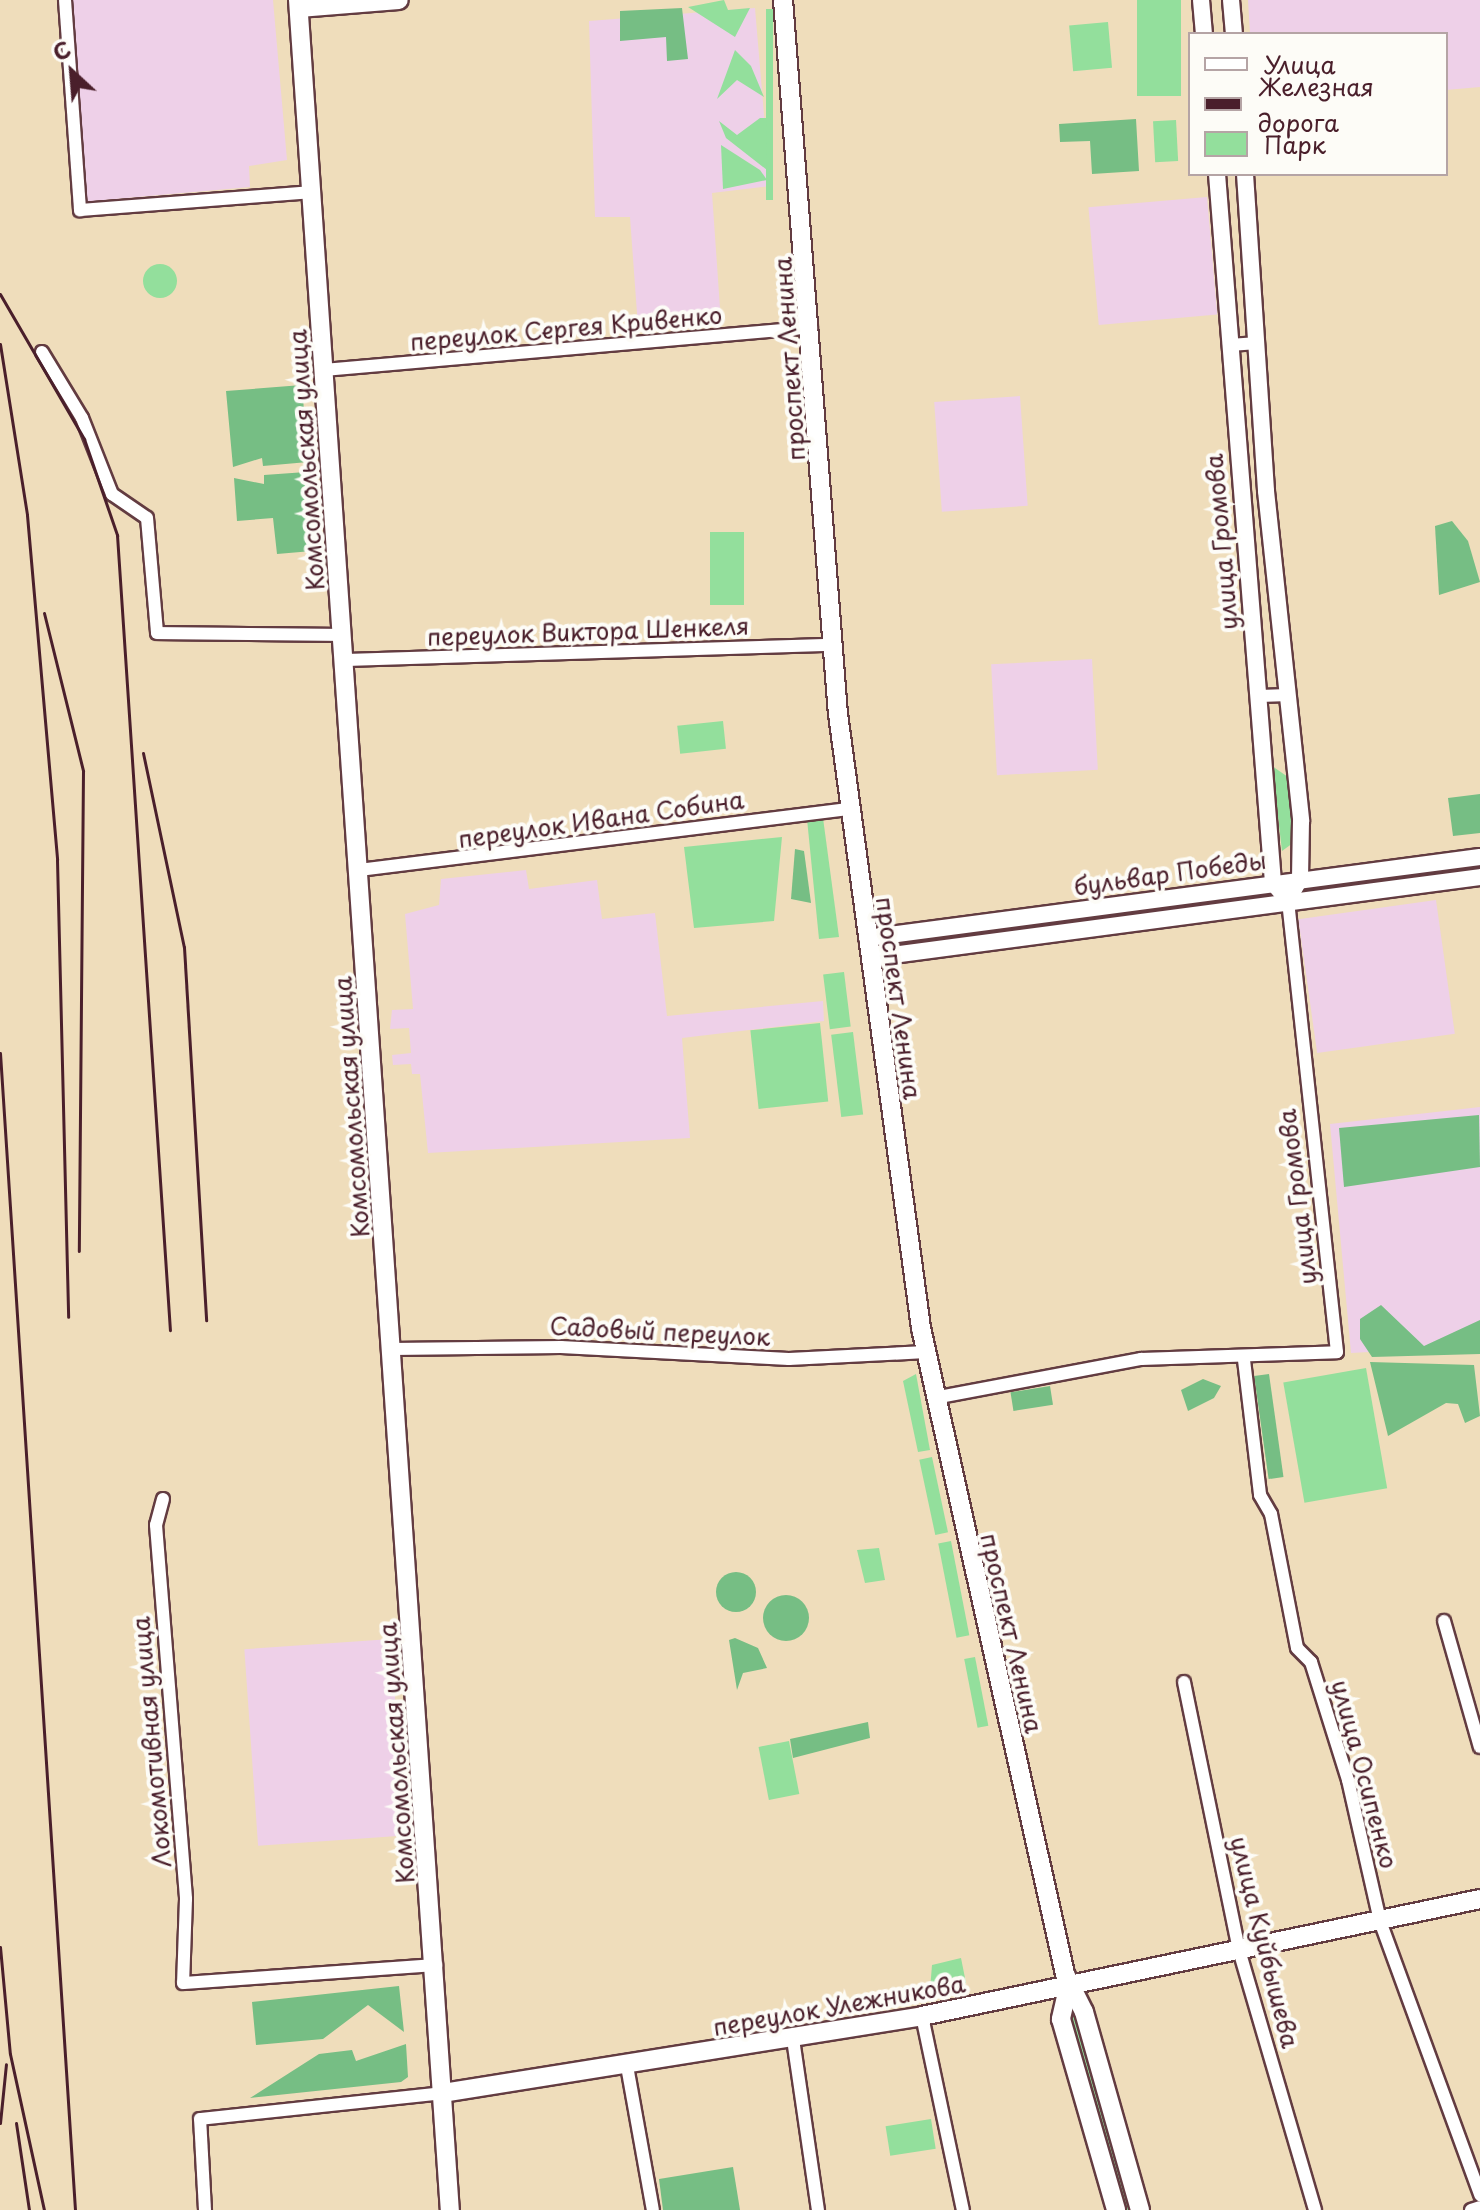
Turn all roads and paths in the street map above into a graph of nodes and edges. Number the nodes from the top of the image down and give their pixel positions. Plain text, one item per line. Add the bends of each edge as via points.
1 (65, 0) edge
2 (399, 0) edge
3 (783, 0) edge
4 (1201, 0) edge
5 (1231, 0) edge
6 (299, 4) edge
7 (1204, 32) edge
8 (1234, 32) edge
9 (1217, 176) edge
10 (1245, 176) edge
11 (313, 192) junction
12 (811, 327) junction
13 (1255, 343) junction
14 (1229, 345) junction
15 (42, 352) dead end
16 (324, 370) junction
17 (1266, 491) junction
18 (1241, 493) junction
19 (341, 635) junction
20 (834, 645) junction
21 (344, 660) junction
22 (1289, 695) junction
23 (1259, 696) junction
24 (848, 809) junction
25 (1480, 857) edge
26 (359, 870) junction
27 (1480, 877) edge
28 (1300, 879) junction
29 (1273, 883) junction
30 (1288, 900) junction
31 (867, 938) junction
32 (870, 958) junction
33 (392, 1349) junction
34 (926, 1352) junction
35 (1244, 1360) junction
36 (934, 1398) junction
37 (163, 1499) dead end
38 (1444, 1621) dead end
39 (1184, 1682) dead end
40 (1480, 1747) edge
41 (1480, 1899) edge
42 (1380, 1921) junction
43 (1239, 1950) junction
44 (436, 1965) junction
45 (1068, 1988) junction
46 (1082, 2009) junction
47 (1062, 2015) junction
48 (922, 2016) junction
49 (793, 2039) junction
50 (627, 2066) junction
51 (443, 2093) junction
52 (1480, 2195) edge
53 (1480, 2207) edge
54 (205, 2210) edge
55 (450, 2210) edge
56 (653, 2210) edge
57 (818, 2210) edge
58 (963, 2210) edge
59 (1116, 2210) edge
60 (1140, 2210) edge
61 (1315, 2210) edge
62 (1471, 2210) edge

1 - 11 street via 80,210
2 - 6 main road
3 - 12 main road, проспект Ленина
4 - 7 street
5 - 8 street
6 - 11 main road, Комсомольская улица
9 - 14 street, улица Громова
10 - 13 street, улица Громова
11 - 16 main road, Комсомольская улица
12 - 16 street, переулок Сергея Кривенко
12 - 20 main road, проспект Ленина
13 - 14 street
13 - 17 street, улица Громова
14 - 18 street, улица Громова
15 - 19 street via 82,418 112,494 147,518 157,633
16 - 19 main road, Комсомольская улица
17 - 18 street
17 - 22 street, улица Громова
18 - 23 street, улица Громова
19 - 21 main road, Комсомольская улица
20 - 21 street, переулок Виктора Шенкеля
20 - 24 main road, проспект Ленина
21 - 26 main road, Комсомольская улица
22 - 23 street
22 - 28 street, улица Громова
23 - 29 street, улица Громова
24 - 26 street, переулок Ивана Собина
24 - 31 main road, проспект Ленина
25 - 28 street, бульвар Победы
26 - 33 main road, Комсомольская улица
27 - 30 street, бульвар Победы
28 - 29 street, бульвар Победы
28 - 30 street
29 - 30 street
29 - 31 street, бульвар Победы
30 - 32 street, бульвар Победы
30 - 35 street, улица Громова via 1339,1346 1329,1356
31 - 32 main road, проспект Ленина
32 - 34 main road, проспект Ленина
33 - 34 street, Садовый переулок via 804,1359
33 - 44 main road, Комсомольская улица
34 - 36 main road, проспект Ленина
35 - 36 street via 1141,1359
35 - 42 street, улица Осипенко via 1260,1495 1271,1514 1297,1648 1311,1662 1348,1780
36 - 45 main road, проспект Ленина
37 - 44 street, Локомотивная улица via 156,1525 186,1899 183,1983
38 - 40 street
39 - 43 street, улица Куйбышева
41 - 42 main road, переулок Улежникова
42 - 43 main road, переулок Улежникова
42 - 52 street, улица Осипенко
43 - 45 main road, переулок Улежникова
43 - 61 street, улица Куйбышева
44 - 51 main road, Комсомольская улица
45 - 46 main road, проспект Ленина
45 - 47 main road, проспект Ленина
45 - 48 main road, переулок Улежникова
46 - 47 street
46 - 60 main road, проспект Ленина
47 - 59 main road, проспект Ленина
48 - 49 main road, переулок Улежникова
48 - 58 street
49 - 50 main road, переулок Улежникова
49 - 57 street
50 - 51 main road, переулок Улежникова
50 - 56 street
51 - 54 street, переулок Улежникова via 200,2119
51 - 55 main road, Комсомольская улица
53 - 62 street

